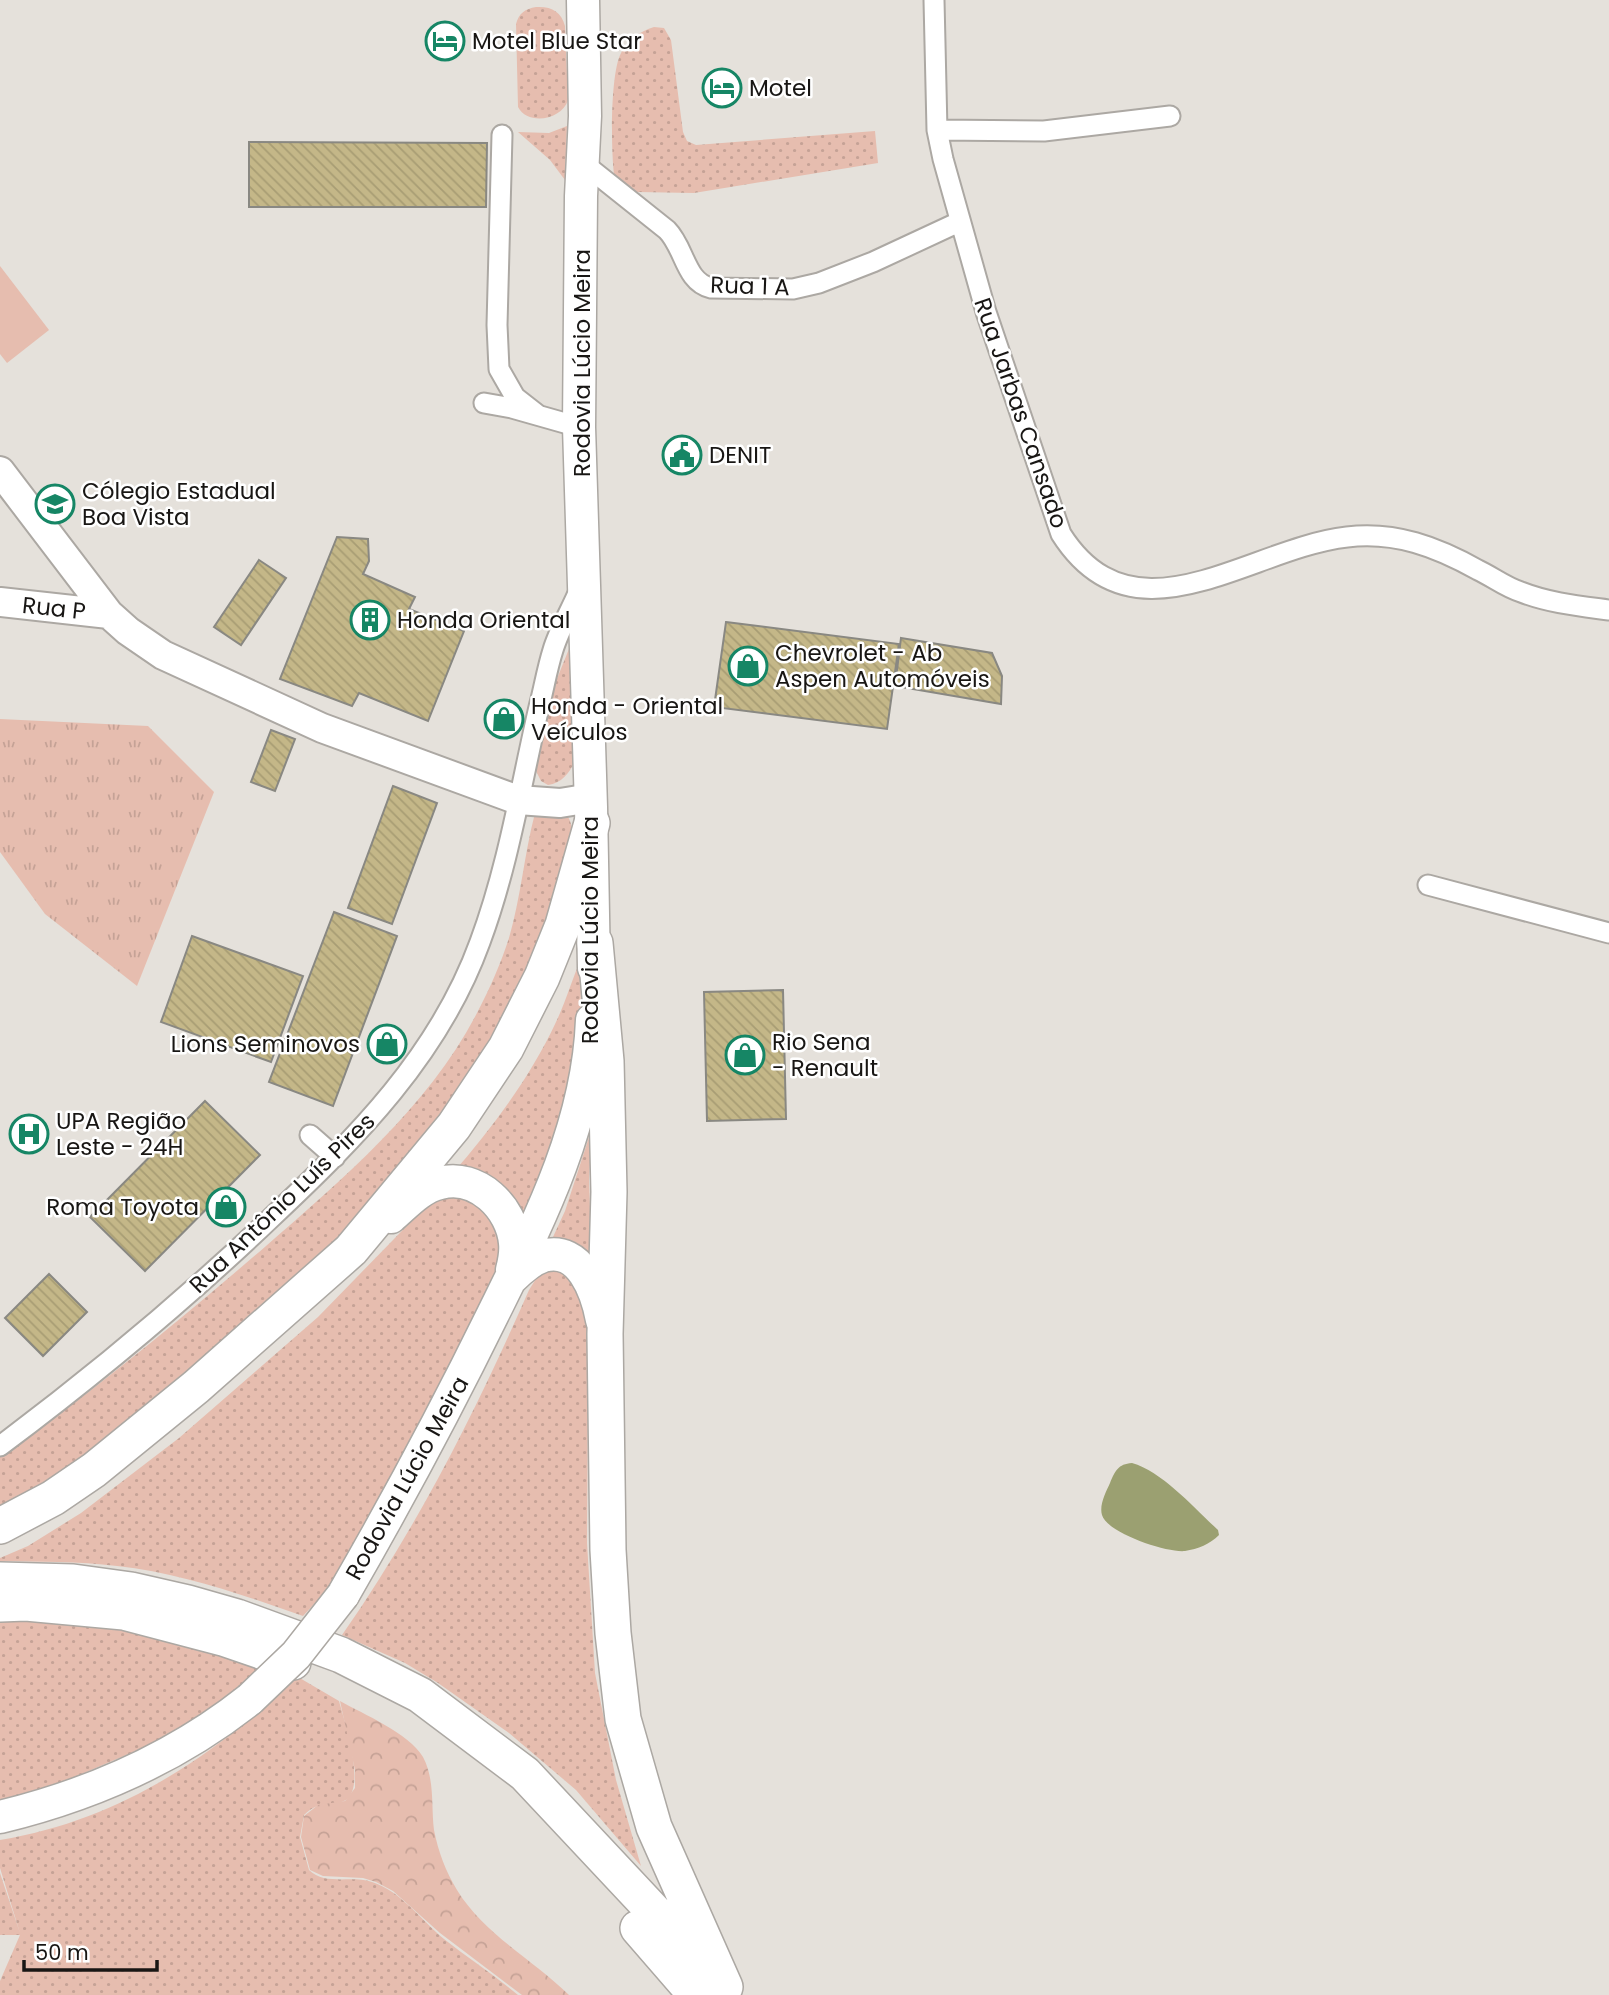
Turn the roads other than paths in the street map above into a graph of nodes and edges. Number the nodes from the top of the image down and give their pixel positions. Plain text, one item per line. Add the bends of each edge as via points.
1 (583, 0) edge
2 (934, 0) edge
3 (1170, 116) dead end
4 (937, 130) junction
5 (502, 135) dead end
6 (583, 163) junction
7 (959, 222) junction
8 (484, 403) dead end
9 (538, 415) junction
10 (579, 426) junction
11 (0, 471) edge
12 (584, 581) junction
13 (0, 602) edge
14 (1609, 610) edge
15 (109, 614) junction
16 (518, 800) junction
17 (591, 810) junction
18 (1428, 884) dead end
19 (1609, 933) edge
20 (595, 943) junction
21 (310, 1135) dead end
22 (335, 1157) junction
23 (351, 1250) junction
24 (511, 1279) junction
25 (605, 1334) junction
26 (0, 1446) edge
27 (0, 1526) edge
28 (0, 1580) edge
29 (0, 1604) edge
30 (0, 1817) edge
31 (717, 1992) edge

1 - 6 main road, Rodovia Lúcio Meira
2 - 4 street, Rua Jarbas Cansado
3 - 4 street via 1044,131
4 - 7 street, Rua Jarbas Cansado
5 - 9 street via 499,369 515,397
6 - 7 street, Rua 1 A via 667,230 693,278 711,288 793,289 819,283
6 - 10 main road, Rodovia Lúcio Meira
7 - 14 street, Rua Jarbas Cansado via 1062,534 1098,575 1133,587 1176,587 1316,543 1381,536 1446,553 1502,585 1546,601
8 - 9 street
9 - 10 street
10 - 12 main road, Rodovia Lúcio Meira
11 - 15 street
12 - 16 street, Rua Antônio Luís Pires via 553,648
12 - 17 main road, Rodovia Lúcio Meira
13 - 15 street, Rua P
15 - 16 street via 163,654 322,728
16 - 17 street
16 - 22 street, Rua Antônio Luís Pires via 481,942 453,1005 414,1066
17 - 20 main road, Rodovia Lúcio Meira
17 - 23 highway via 563,925 506,1048 454,1126
18 - 19 street
20 - 24 main road, Rodovia Lúcio Meira via 589,1058 575,1123 556,1179
20 - 25 highway via 607,1061
21 - 22 street
22 - 26 street, Rua Antônio Luís Pires via 176,1305
23 - 24 main road via 430,1186 457,1181 484,1191 507,1217 515,1244
23 - 27 highway via 197,1387 94,1470
24 - 25 main road via 542,1256 572,1261 593,1286
24 - 30 main road, Rodovia Lúcio Meira, bridge via 343,1595 296,1655 211,1728 134,1770 62,1801
25 - 31 highway via 608,1550 624,1719 654,1827
28 - 31 highway via 73,1582 131,1590 237,1616 341,1655 420,1695 525,1774
29 - 31 highway via 124,1612 223,1638 321,1672 407,1714 510,1792

